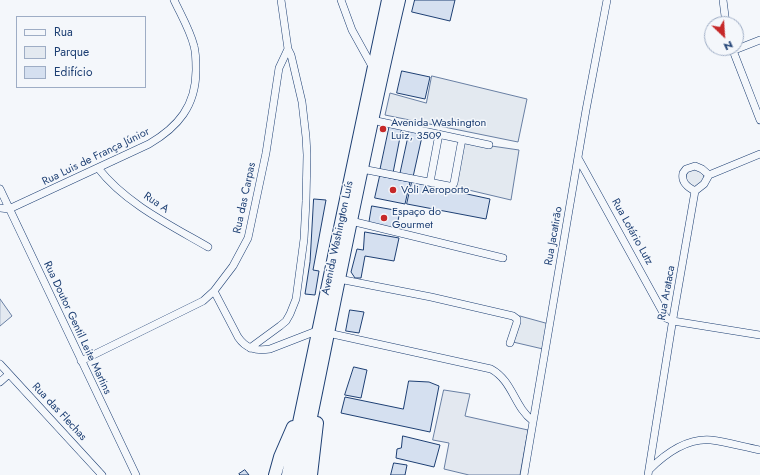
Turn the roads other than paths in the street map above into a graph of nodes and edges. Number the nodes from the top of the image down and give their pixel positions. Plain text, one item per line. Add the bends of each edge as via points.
1 (174, 0) edge
2 (281, 0) edge
3 (341, 0) edge
4 (388, 0) edge
5 (399, 0) edge
6 (607, 0) edge
7 (723, 0) edge
8 (726, 16) edge
9 (760, 40) edge
10 (744, 46) edge
11 (288, 49) junction
12 (734, 56) edge
13 (373, 68) junction
14 (749, 70) dead end
15 (741, 74) junction
16 (372, 120) junction
17 (760, 120) edge
18 (439, 134) junction
19 (462, 139) junction
20 (489, 145) dead end
21 (760, 154) edge
22 (578, 158) junction
23 (98, 168) junction
24 (362, 169) junction
25 (709, 175) junction
26 (430, 182) junction
27 (0, 189) edge
28 (695, 192) junction
29 (0, 208) edge
30 (9, 209) junction
31 (351, 221) junction
32 (208, 247) dead end
33 (503, 258) dead end
34 (339, 278) junction
35 (214, 291) junction
36 (673, 321) junction
37 (324, 332) junction
38 (760, 335) edge
39 (510, 342) dead end
40 (250, 348) junction
41 (81, 361) junction
42 (0, 364) edge
43 (9, 374) junction
44 (320, 378) junction
45 (0, 382) edge
46 (301, 412) junction
47 (533, 421) junction
48 (760, 450) edge
49 (649, 473) edge
50 (102, 475) edge
51 (136, 475) edge
52 (275, 475) edge
53 (288, 475) edge
54 (299, 475) edge
55 (311, 475) edge
56 (524, 475) edge

1 - 23 street, Rua Luis de França Júnior via 195,50 195,86 186,110 165,134
2 - 11 street
3 - 13 street via 352,30
4 - 13 highway, Avenida Washington Luís
5 - 16 highway, Avenida Washington Luís
6 - 22 street, Rua Jacatirão
7 - 8 street
9 - 10 street
11 - 35 street, Rua das Carpas via 279,68 266,154 248,238 244,249
11 - 40 street via 302,102 306,137 304,239 296,299 290,314 280,326
12 - 15 street
13 - 37 highway, Avenida Washington Luís
14 - 15 street
15 - 17 street
16 - 18 street
16 - 24 highway, Avenida Washington Luís
18 - 19 street
18 - 26 street
19 - 20 street
19 - 26 street via 452,186
21 - 25 street
22 - 36 street, Rua Lotário Lutz via 665,316
22 - 47 street, Rua Jacatirão
23 - 30 street, Rua Luis de França Júnior
23 - 32 street, Rua A via 106,178 146,210
24 - 26 street
24 - 31 highway, Avenida Washington Luís
25 - 28 street
25 - 28 street via 695,166 686,169 683,181
27 - 30 street, Rua Doutor Gentil Leite Martins
28 - 36 street, Rua Arataca via 690,243
29 - 30 street
30 - 41 street, Rua Doutor Gentil Leite Martins
31 - 33 street
31 - 34 highway, Avenida Washington Luís
34 - 37 highway, Avenida Washington Luís
34 - 39 street via 513,316 517,322
35 - 40 street via 238,337
35 - 41 street, Rua das Carpas via 202,301
36 - 38 street
36 - 49 street, Rua Arataca
37 - 40 street via 270,349
37 - 44 highway, Avenida Washington Luís
37 - 46 highway, Avenida Washington Luís
37 - 47 street via 491,369 502,376 524,413
41 - 51 street, Rua Doutor Gentil Leite Martins
42 - 43 street, Rua das Flechas
43 - 45 street
43 - 50 street, Rua das Flechas
44 - 54 highway, Avenida Washington Luís
44 - 55 highway
46 - 52 highway via 289,435
46 - 53 highway, Avenida Washington Luís
47 - 56 street, Rua Jacatirão
48 - 49 street via 711,440 693,442 669,453

